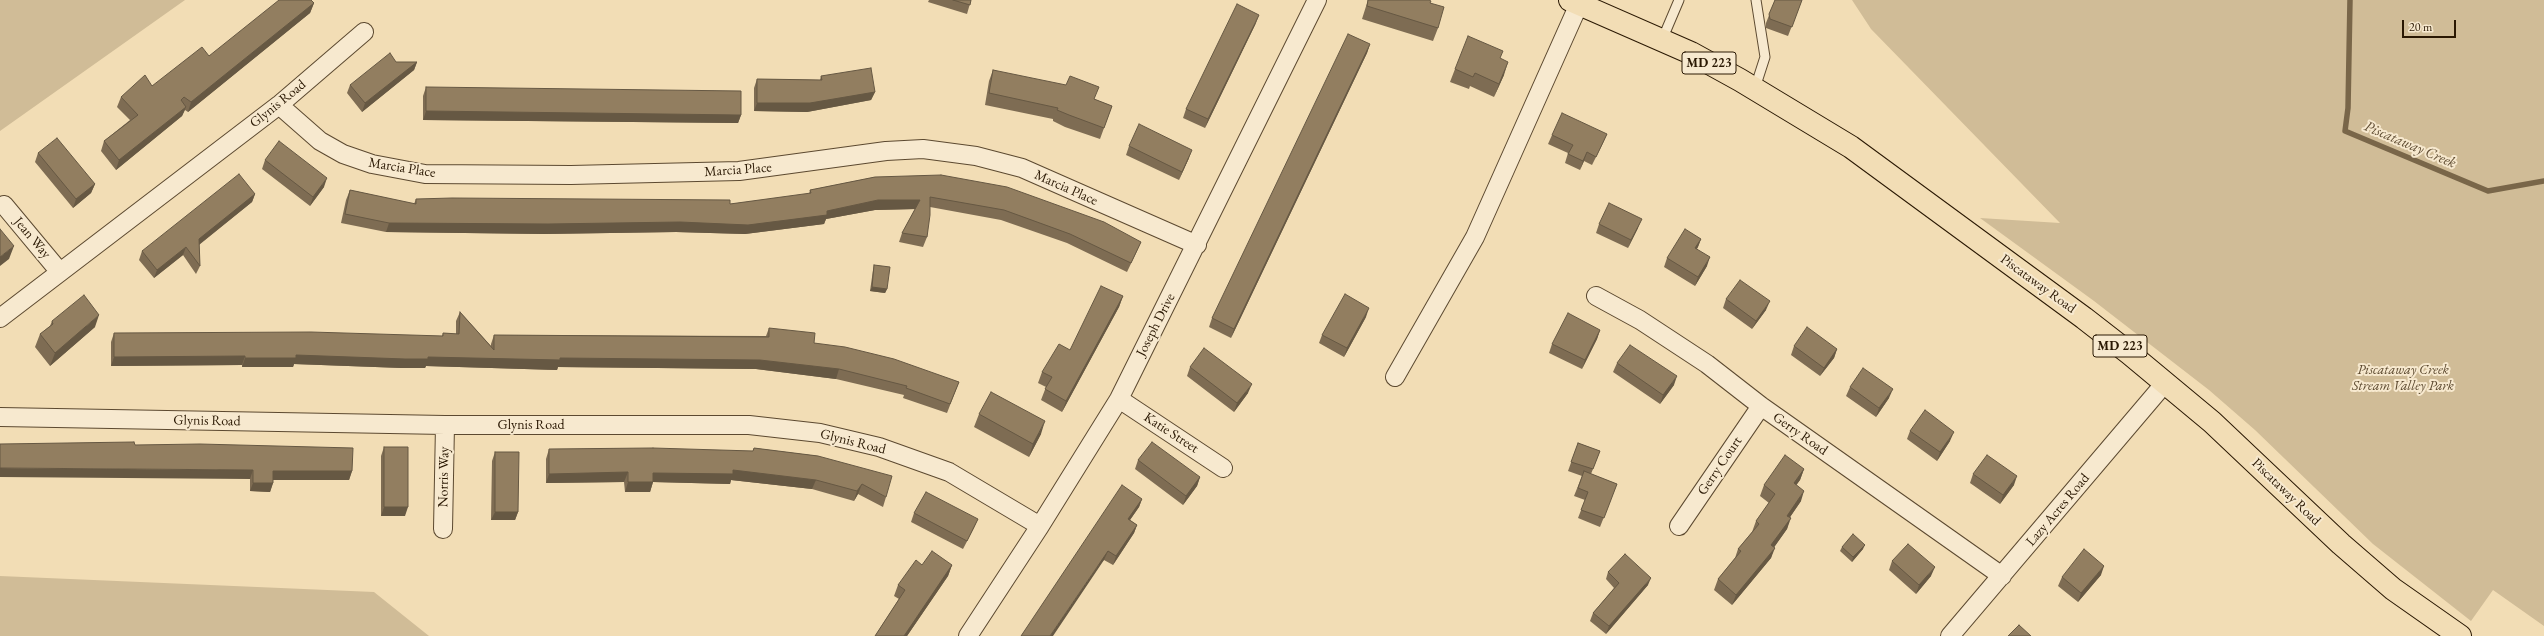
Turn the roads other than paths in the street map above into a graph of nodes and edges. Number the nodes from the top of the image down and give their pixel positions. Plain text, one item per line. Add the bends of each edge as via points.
1 (1317, 0) edge
2 (1679, 0) edge
3 (1756, 0) edge
4 (1574, 2) edge
5 (364, 32) dead end
6 (1662, 40) junction
7 (1755, 89) junction
8 (279, 105) junction
9 (4, 205) dead end
10 (1197, 245) junction
11 (59, 271) junction
12 (1596, 296) dead end
13 (0, 318) edge
14 (1394, 377) dead end
15 (2165, 383) junction
16 (1119, 399) junction
17 (1761, 406) junction
18 (0, 417) edge
19 (444, 425) junction
20 (1223, 468) dead end
21 (1040, 526) junction
22 (1679, 526) dead end
23 (443, 529) dead end
24 (2002, 576) junction
25 (968, 636) edge
26 (1950, 636) edge
27 (2459, 636) edge

1 - 10 street, Joseph Drive
2 - 6 lane
3 - 7 lane via 1765,57
4 - 6 main road, Piscataway Road / MD 223
4 - 14 street via 1475,237
5 - 8 street, Glynis Road
6 - 7 main road, Piscataway Road / MD 223 via 1691,53
7 - 15 main road, Piscataway Road / MD 223 via 1851,148 2084,318
8 - 10 street, Marcia Place via 320,141 343,154 372,164 425,174 571,175 739,171 886,151 923,149 976,156 1022,168
8 - 11 street, Glynis Road
9 - 11 street, Jean Way
10 - 16 street, Joseph Drive
11 - 13 street, Glynis Road
12 - 17 street, Gerry Road via 1640,320 1708,364
15 - 24 street, Lazy Acres Road
15 - 27 main road, Piscataway Road / MD 223 via 2212,422 2370,569
16 - 20 street, Katie Street
16 - 21 street, Joseph Drive
17 - 22 street, Gerry Court
17 - 24 street, Gerry Road
18 - 19 street, Glynis Road
19 - 21 street, Glynis Road via 749,425 820,433 879,447 948,472
19 - 23 street, Norris Way
21 - 25 street, Joseph Drive
24 - 26 street, Lazy Acres Road

